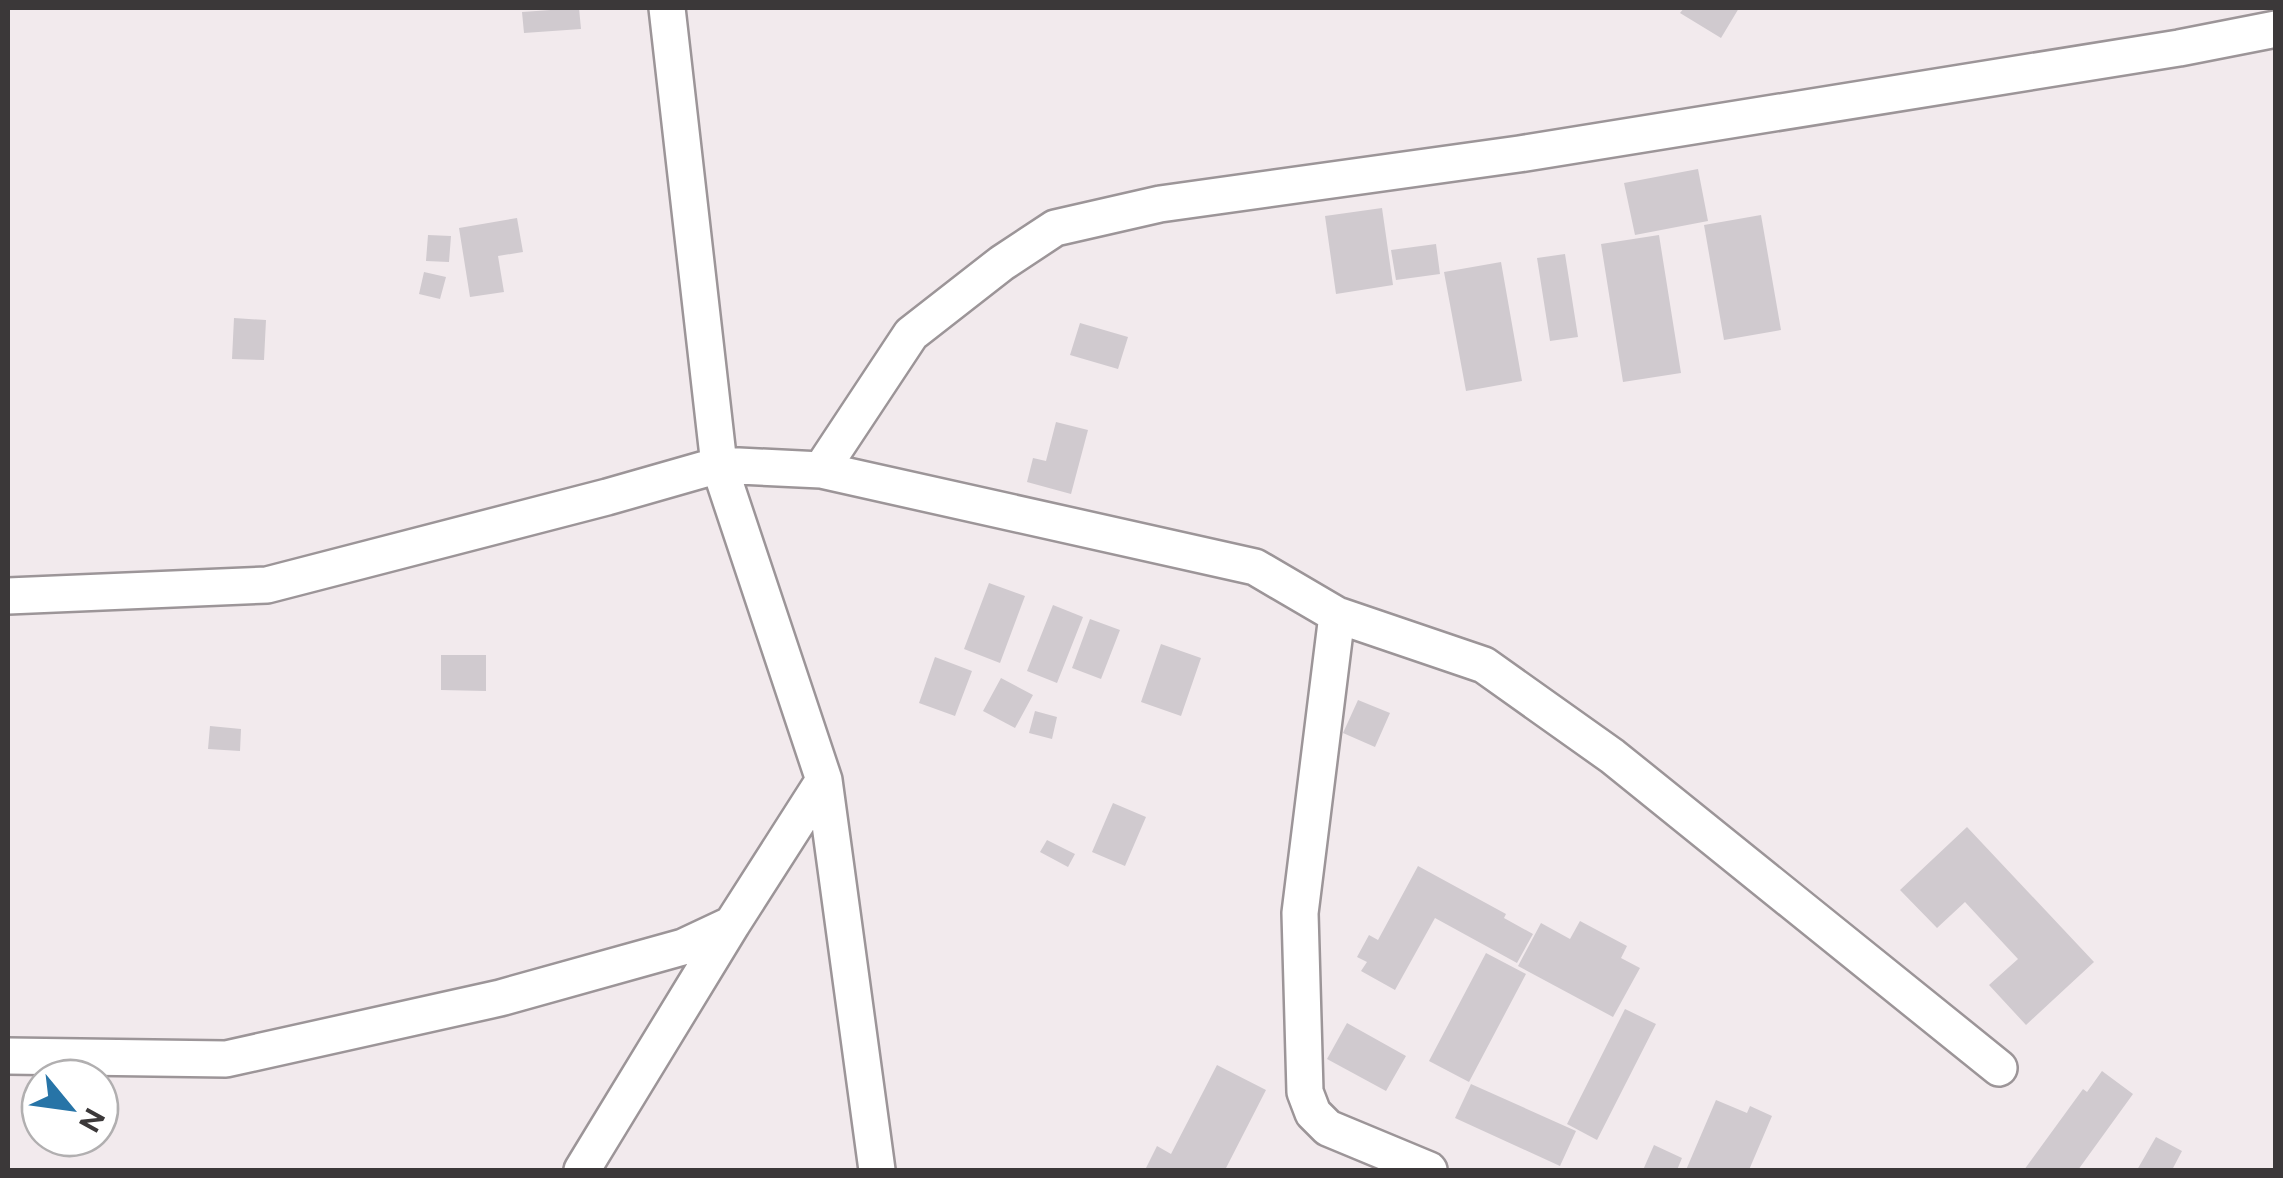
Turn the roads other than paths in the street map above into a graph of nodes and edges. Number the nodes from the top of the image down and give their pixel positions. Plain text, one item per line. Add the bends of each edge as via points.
1 (667, 8) edge
2 (2276, 29) edge
3 (719, 465) junction
4 (821, 470) junction
5 (8, 596) edge
6 (1337, 615) junction
7 (824, 780) junction
8 (732, 924) junction
9 (8, 1056) edge
10 (2000, 1068) dead end
11 (582, 1170) edge
12 (877, 1170) edge
13 (1429, 1170) edge

1 - 3 street
2 - 4 street via 1518,154 1160,204 1055,228 911,334
3 - 4 street
3 - 5 street via 267,584
3 - 7 street
4 - 6 street via 1256,567
6 - 10 street via 1484,665 1612,756
6 - 13 street via 1300,913 1305,1092 1328,1128
7 - 8 street
7 - 12 street
8 - 9 street via 683,947 500,998 226,1059
8 - 11 street

